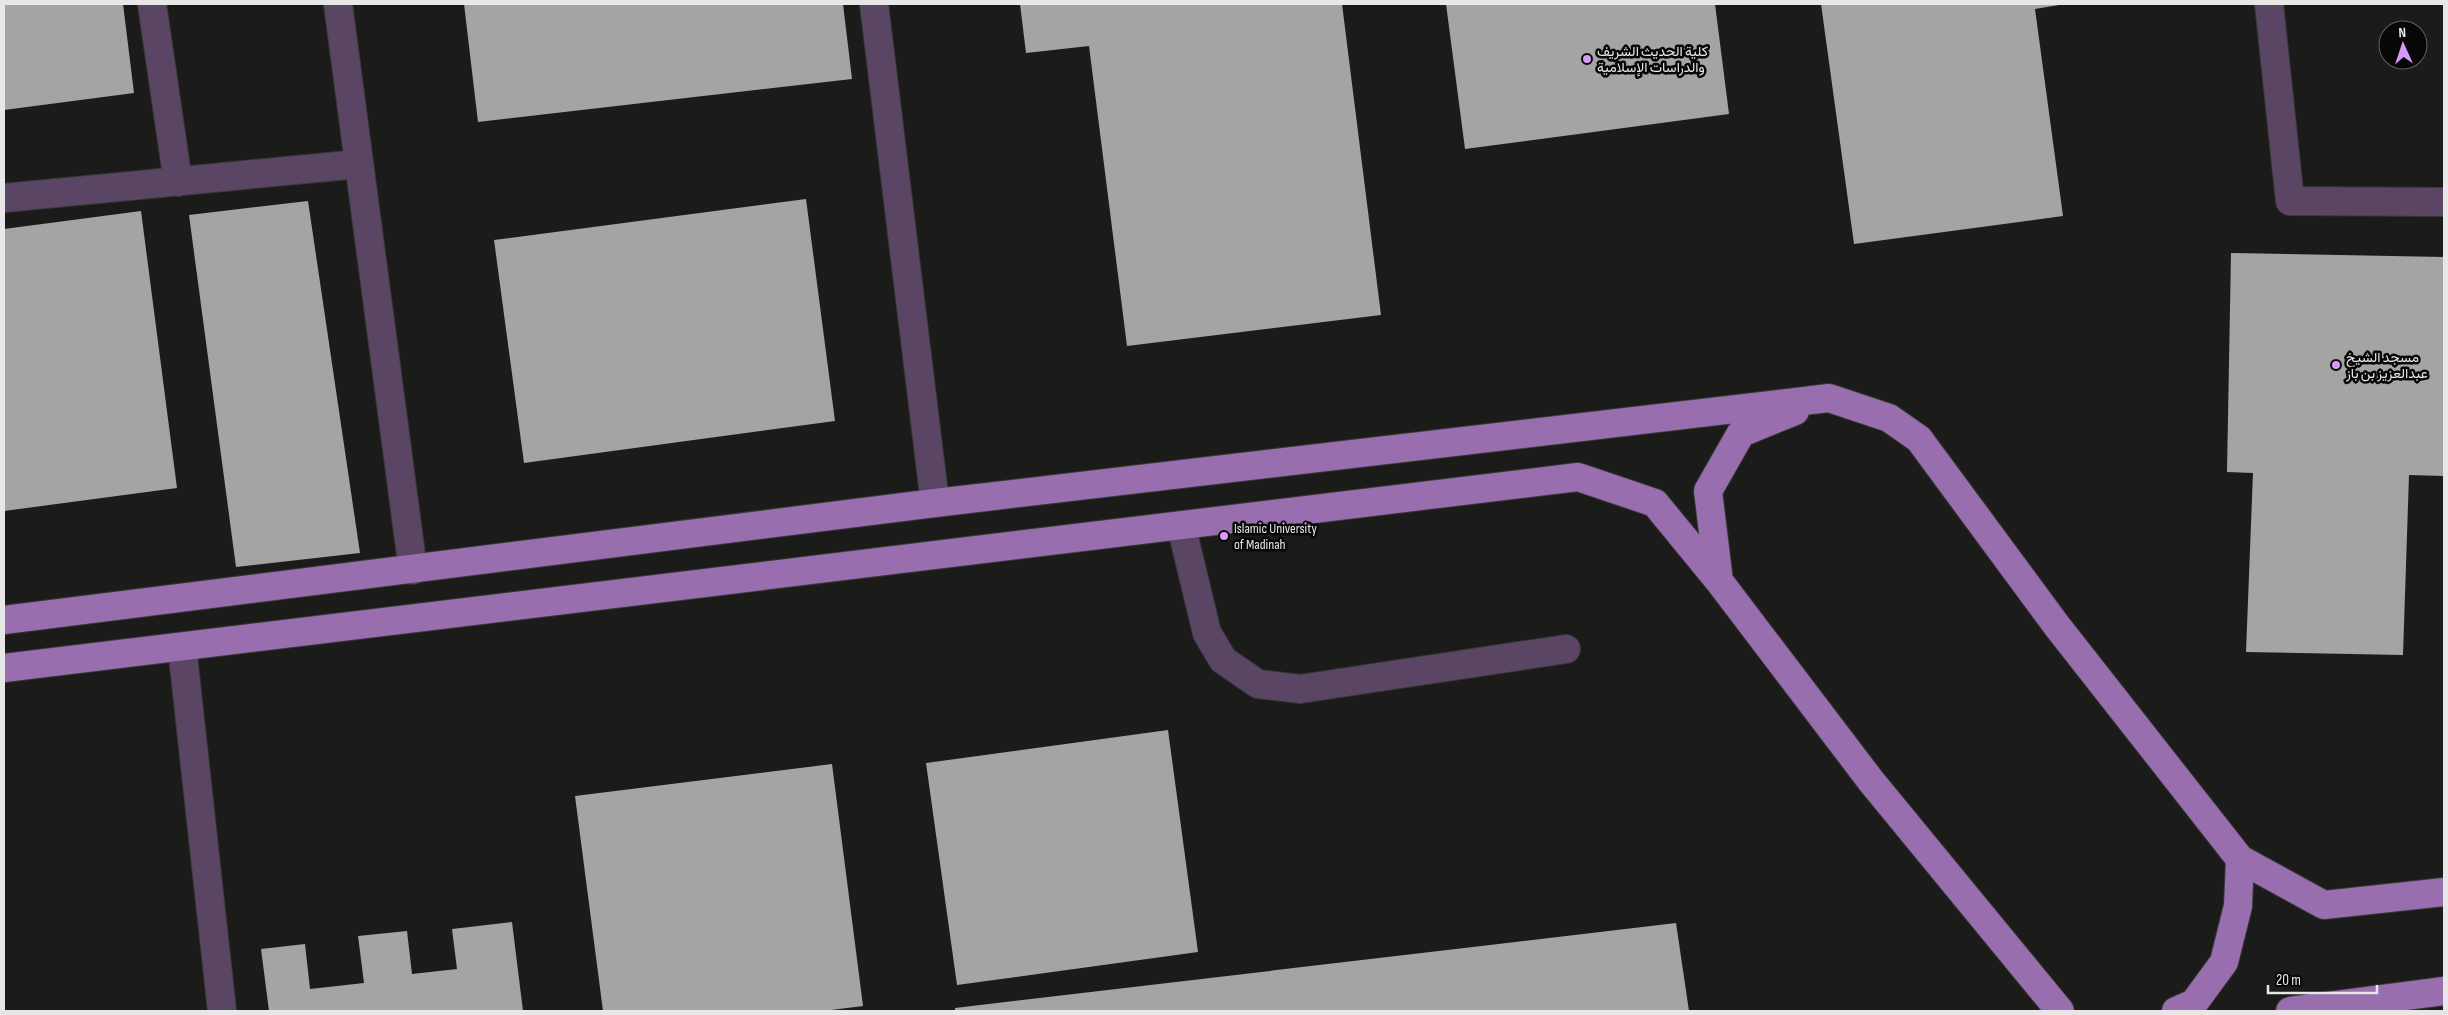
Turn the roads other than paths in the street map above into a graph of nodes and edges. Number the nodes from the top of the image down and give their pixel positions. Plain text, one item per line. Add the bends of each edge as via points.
1 (152, 4) edge
2 (338, 4) edge
3 (874, 4) edge
4 (2269, 4) edge
5 (359, 164) junction
6 (178, 182) junction
7 (4, 198) edge
8 (2444, 202) edge
9 (1829, 398) junction
10 (935, 503) junction
11 (1181, 525) junction
12 (413, 570) junction
13 (1718, 581) junction
14 (4, 620) edge
15 (182, 647) junction
16 (1566, 649) dead end
17 (4, 668) edge
18 (2240, 859) junction
19 (2444, 892) edge
20 (2444, 991) edge
21 (222, 1011) edge
22 (2060, 1011) edge
23 (2176, 1011) edge
24 (2290, 1011) edge

1 - 6 street
2 - 5 street
3 - 10 street
4 - 8 street via 2290,201
5 - 6 street
5 - 12 street
6 - 7 street
9 - 10 main road
9 - 13 main road via 1741,433 1708,491
9 - 18 main road via 1889,418 1919,439 2057,626
10 - 12 main road
11 - 13 main road via 1578,477 1655,504
11 - 15 main road
11 - 16 street via 1207,633 1223,660 1258,684 1300,688
12 - 14 main road
13 - 22 main road via 1871,781
15 - 17 main road
15 - 21 street
18 - 19 main road via 2324,905
18 - 23 main road via 2238,906 2224,962 2194,1003
20 - 24 main road

